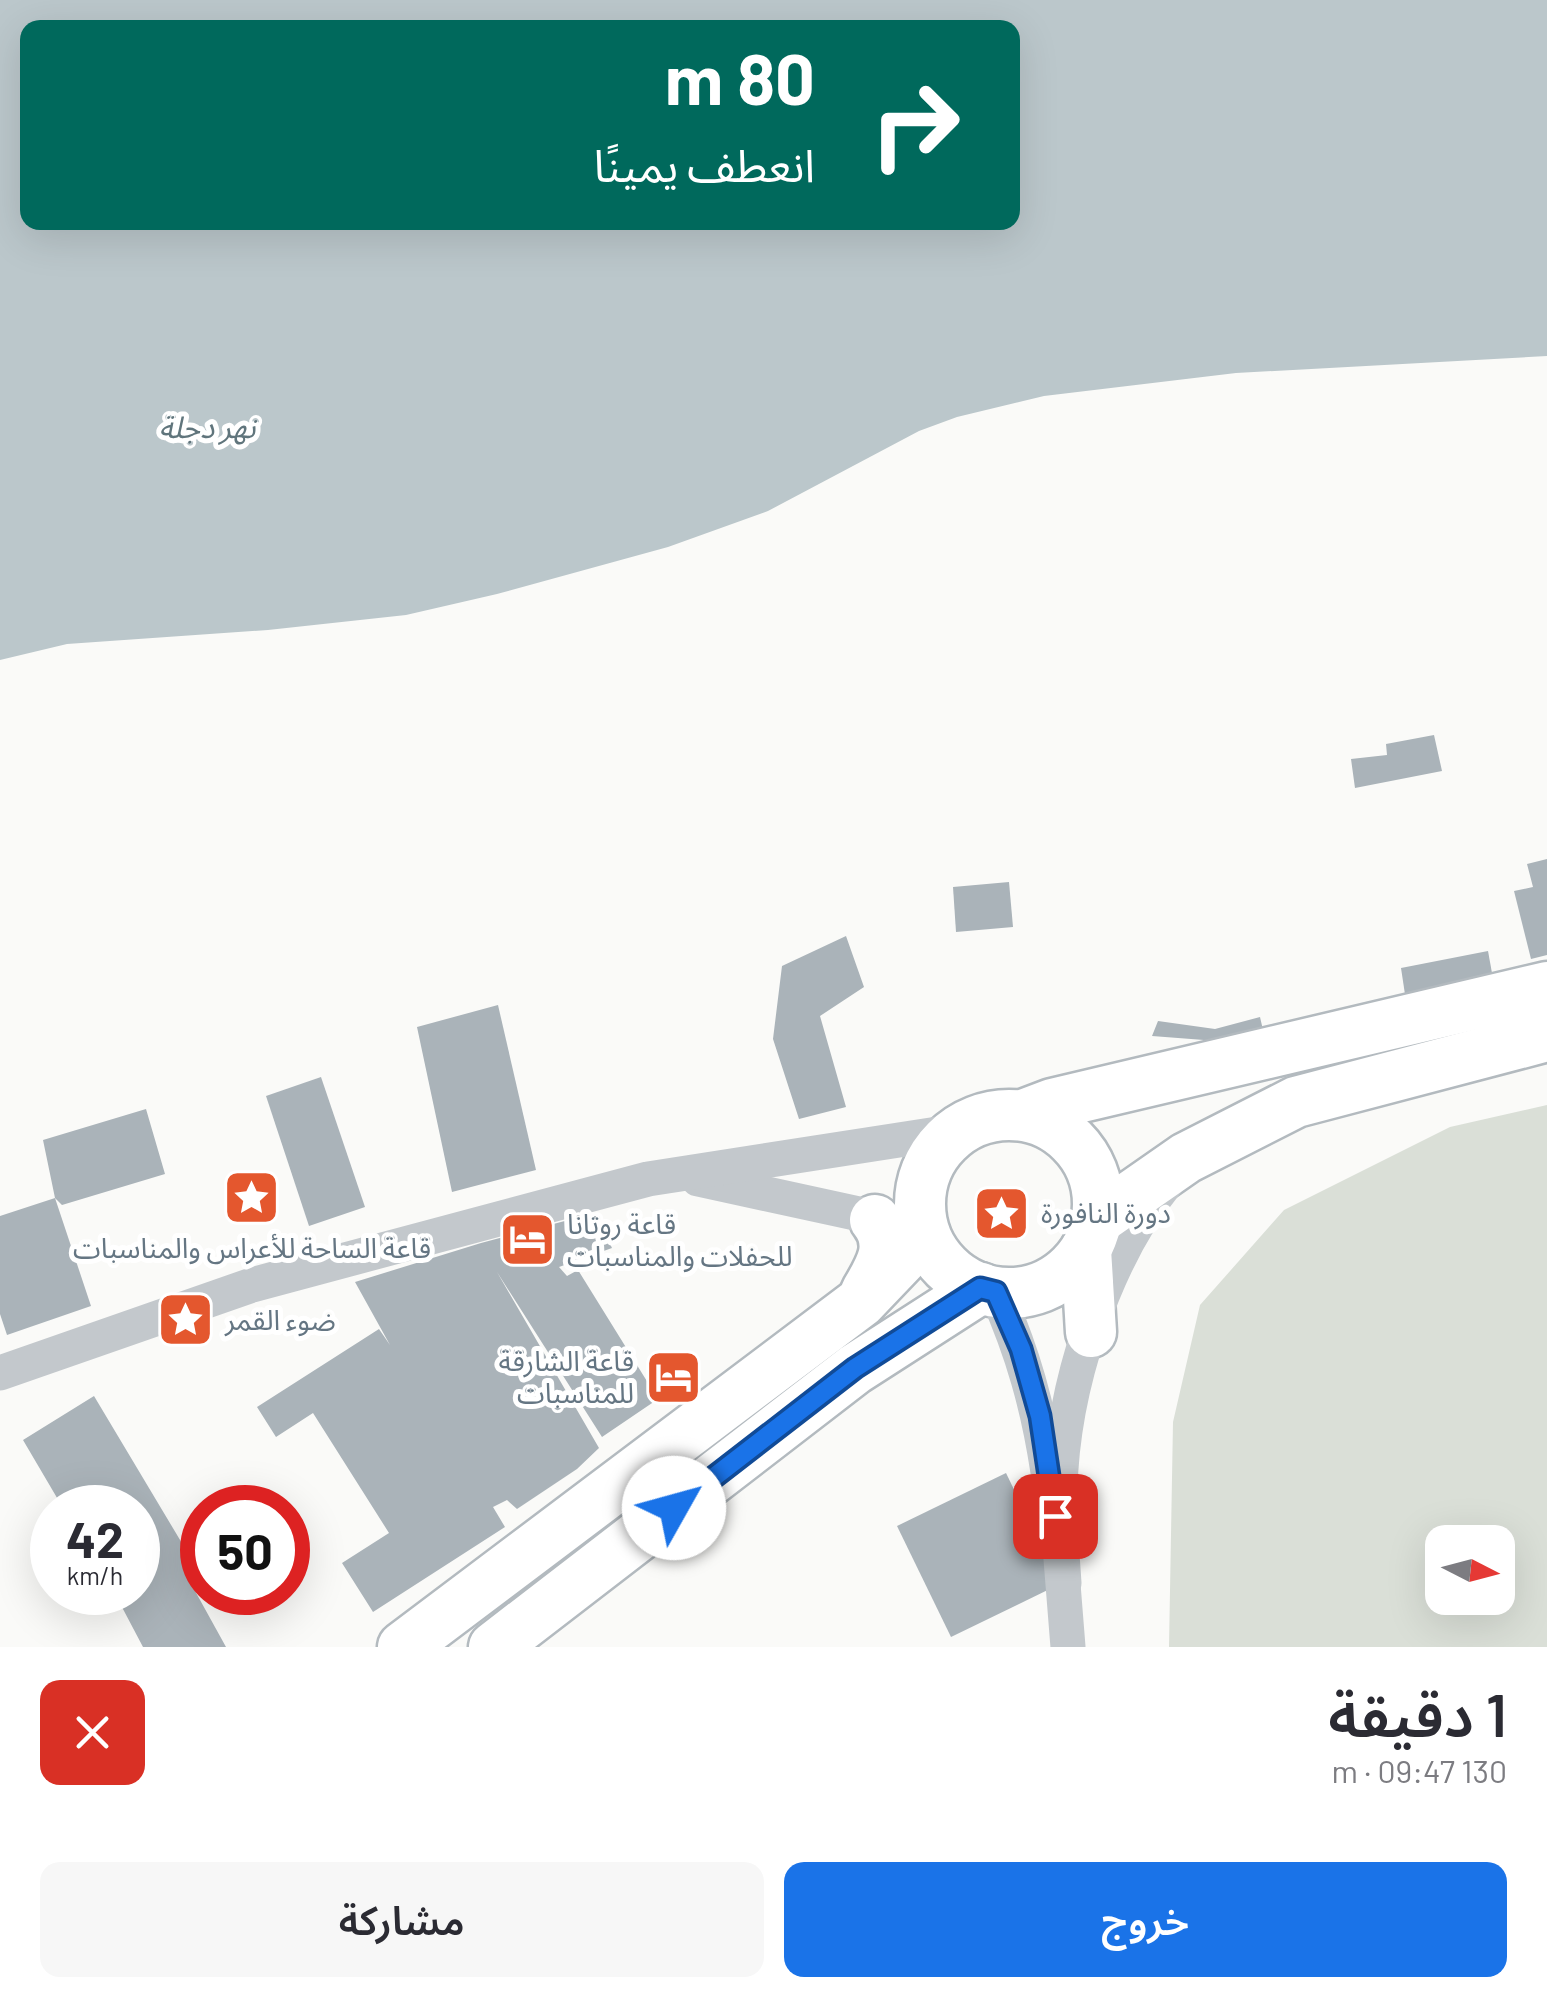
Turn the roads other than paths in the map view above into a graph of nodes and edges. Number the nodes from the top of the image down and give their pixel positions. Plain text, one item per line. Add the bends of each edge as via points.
1 (1547, 988) edge
2 (1547, 1036) edge
3 (1023, 1115) junction
4 (958, 1131) junction
5 (1186, 1158) junction
6 (677, 1175) junction
7 (908, 1227) junction
8 (1091, 1234) junction
9 (988, 1290) junction
10 (1091, 1332) junction
11 (0, 1373) edge
12 (1064, 1583) junction
13 (403, 1647) edge
14 (494, 1647) edge
15 (1068, 1647) edge

1 - 3 main road
2 - 5 main road via 1296,1102
3 - 4 main road via 1000,1114
3 - 8 main road via 1073,1141 1089,1164 1097,1192
4 - 6 street
4 - 7 main road via 925,1173
5 - 8 main road
5 - 10 street via 1124,1246
6 - 7 street
6 - 11 street via 252,1285
7 - 9 main road via 957,1276
7 - 13 main road via 861,1302
8 - 9 main road via 1070,1270 1047,1284 1022,1292
8 - 10 main road
9 - 12 street via 1021,1349 1040,1416
9 - 14 main road via 855,1368
10 - 12 street via 1064,1438
12 - 15 street

